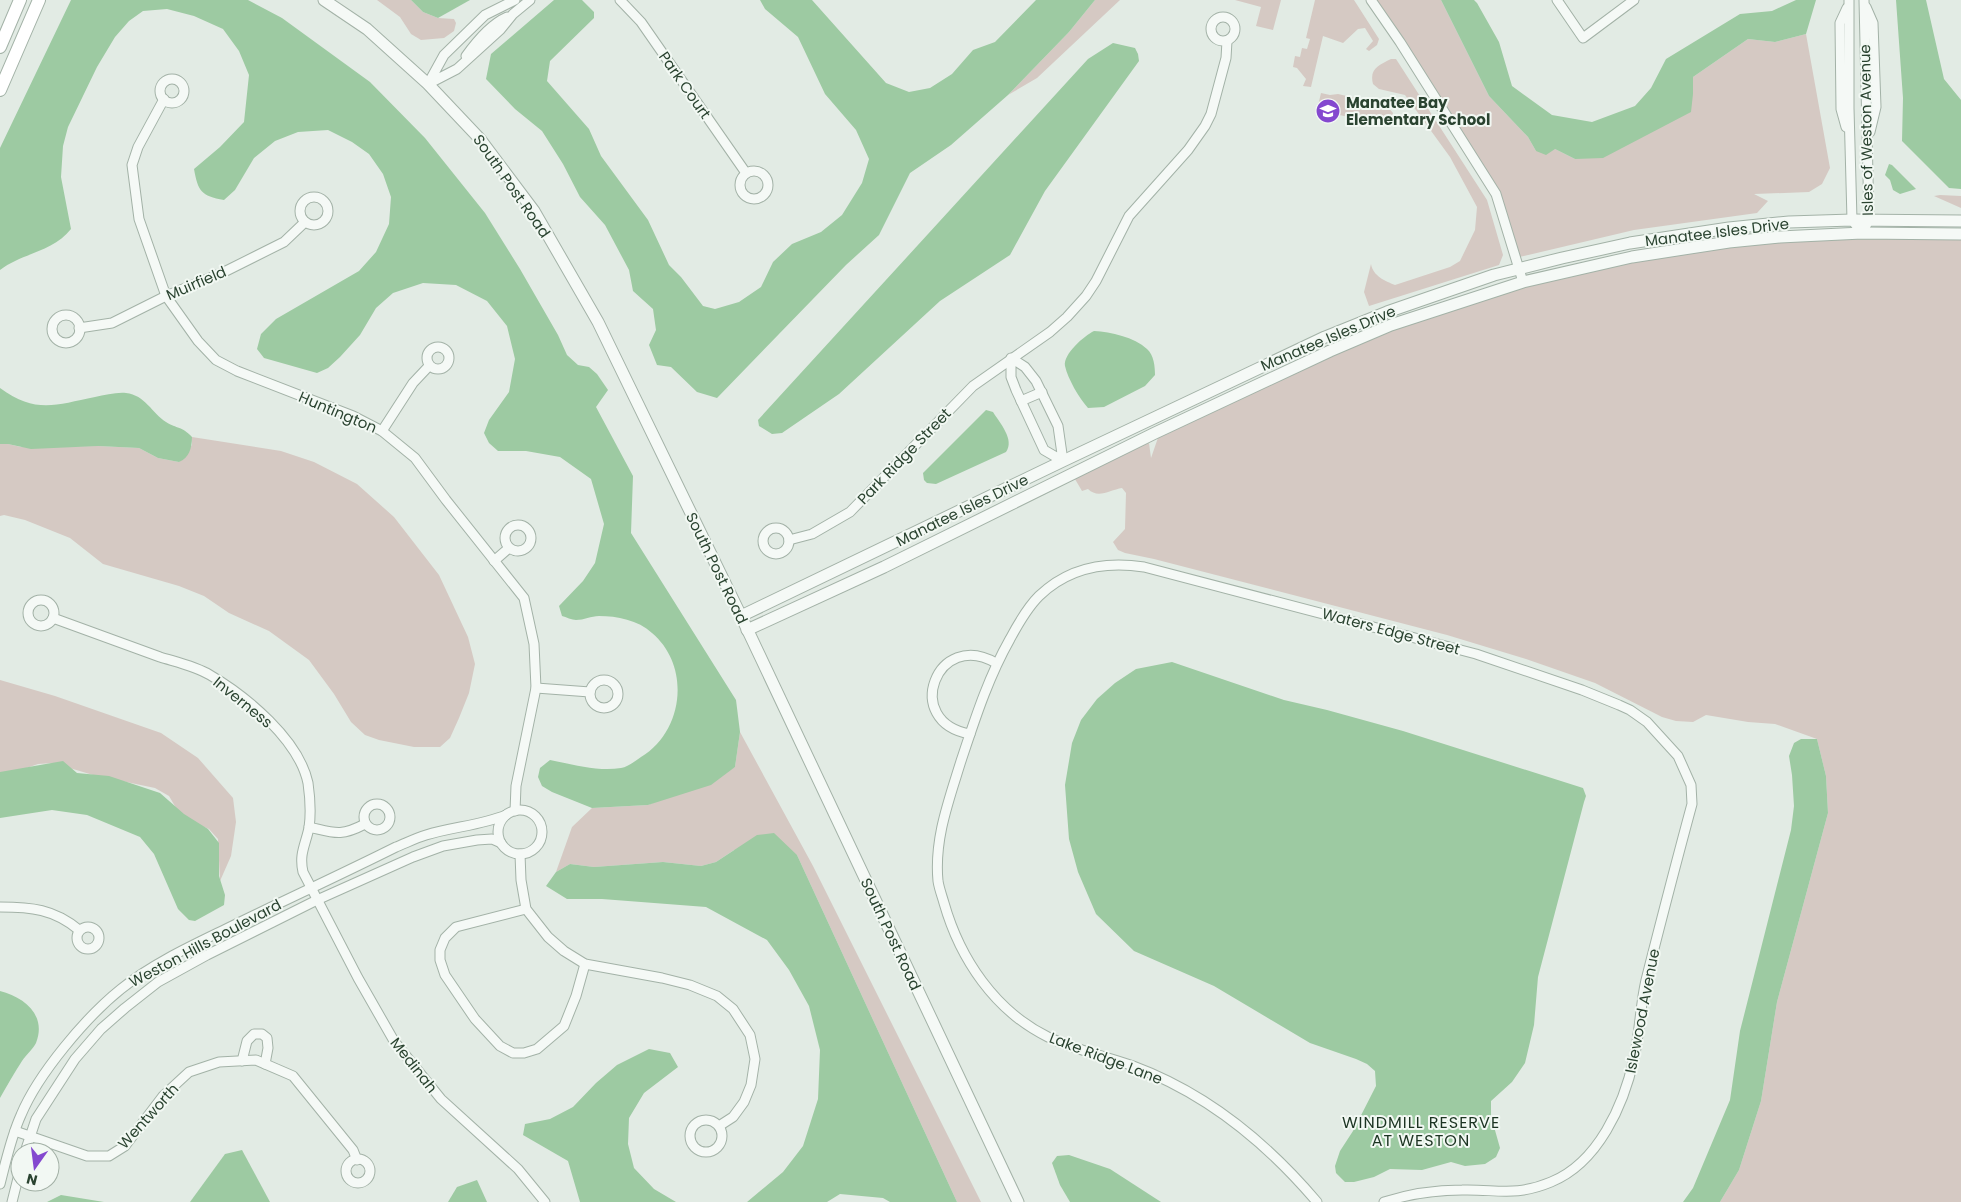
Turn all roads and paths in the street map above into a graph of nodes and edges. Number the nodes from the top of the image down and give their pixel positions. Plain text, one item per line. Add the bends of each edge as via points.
1 (20, 0) edge
2 (39, 0) edge
3 (324, 0) edge
4 (515, 0) edge
5 (530, 0) edge
6 (620, 0) edge
7 (1371, 0) edge
8 (1557, 0) edge
9 (1634, 0) edge
10 (1849, 1) edge
11 (1864, 1) edge
12 (1227, 41) dead end
13 (1844, 43) junction
14 (1864, 43) junction
15 (0, 47) edge
16 (428, 84) junction
17 (0, 90) edge
18 (164, 99) dead end
19 (1849, 108) junction
20 (1866, 108) junction
21 (1850, 141) junction
22 (1867, 142) junction
23 (746, 173) dead end
24 (1852, 220) junction
25 (1869, 220) junction
26 (1961, 220) edge
27 (305, 222) dead end
28 (1862, 233) junction
29 (1961, 234) edge
30 (1519, 269) junction
31 (1523, 282) junction
32 (166, 296) junction
33 (80, 328) dead end
34 (1011, 358) junction
35 (1268, 364) junction
36 (429, 366) dead end
37 (1274, 377) junction
38 (1042, 392) junction
39 (1021, 401) junction
40 (382, 430) junction
41 (1063, 461) junction
42 (1072, 474) junction
43 (789, 540) dead end
44 (509, 548) dead end
45 (494, 561) junction
46 (1099, 565) joint
47 (741, 616) junction
48 (53, 618) dead end
49 (747, 630) junction
50 (996, 663) junction
51 (536, 688) junction
52 (590, 692) dead end
53 (970, 734) junction
54 (1666, 741) joint
55 (516, 811) junction
56 (506, 815) junction
57 (365, 824) dead end
58 (309, 827) junction
59 (501, 843) junction
60 (520, 854) junction
61 (312, 887) junction
62 (318, 900) junction
63 (0, 907) edge
64 (526, 909) junction
65 (79, 930) dead end
66 (585, 964) junction
67 (242, 1061) junction
68 (265, 1064) junction
69 (719, 1126) dead end
70 (15, 1131) junction
71 (30, 1135) junction
72 (28, 1142) edge
73 (357, 1160) dead end
74 (0, 1184) edge
75 (546, 1202) edge
76 (1018, 1202) edge
77 (1317, 1202) edge
78 (1384, 1202) edge

1 - 15 main road
2 - 17 main road
3 - 16 street, South Post Road via 367,29
4 - 16 street via 485,15 444,55
5 - 16 street via 458,69
6 - 23 street, Park Court via 641,22
7 - 30 street via 1496,194
8 - 9 street via 1583,38
10 - 13 street, Isles of Weston Avenue
11 - 14 street, Isles of Weston Avenue
11 - 22 street via 1873,23 1876,107
12 - 34 street, Park Ridge Street via 1226,58 1211,114 1197,138 1129,216 1086,296 1050,332
13 - 14 street
13 - 19 street, Isles of Weston Avenue
13 - 21 street via 1841,109
14 - 20 street, Isles of Weston Avenue
16 - 47 street, South Post Road via 480,139 534,211 598,322
18 - 32 street, Huntington via 138,146 132,165 139,219
19 - 20 street
19 - 21 street, Isles of Weston Avenue
20 - 22 street, Isles of Weston Avenue
21 - 24 street, Isles of Weston Avenue
22 - 25 street, Isles of Weston Avenue
24 - 25 street, Manatee Isles Drive
24 - 28 street, Isles of Weston Avenue
24 - 30 street, Manatee Isles Drive via 1789,222 1689,234 1630,243
25 - 26 street, Manatee Isles Drive
25 - 28 street, Isles of Weston Avenue
27 - 32 street, Muirfield via 284,242
28 - 29 street, Manatee Isles Drive
28 - 31 street, Manatee Isles Drive via 1780,237 1688,247
30 - 31 street
30 - 35 street, Manatee Isles Drive via 1387,312
31 - 37 street, Manatee Isles Drive via 1391,325
32 - 33 street, Muirfield via 112,323
32 - 40 street, Huntington via 198,342 216,360
34 - 38 street via 1025,367
34 - 39 street via 1011,377
34 - 43 street, Park Ridge Street via 973,386 850,512 812,534
35 - 37 street
35 - 41 street, Manatee Isles Drive
36 - 40 street via 412,383
37 - 42 street, Manatee Isles Drive
38 - 39 street
38 - 41 street via 1058,426
39 - 41 street via 1044,450
40 - 45 street, Huntington via 414,458
41 - 42 street
41 - 47 street, Manatee Isles Drive
42 - 49 street, Manatee Isles Drive
44 - 45 street
45 - 51 street, Huntington via 524,598 534,644
46 - 50 street, Lake Ridge Lane via 1069,575 1039,596 1019,621
46 - 54 street, Waters Edge Street via 1144,567 1476,654 1630,710
47 - 49 street, South Post Road
48 - 58 street, Inverness via 209,674 243,698 287,741 299,760 308,781
49 - 76 street, South Post Road
50 - 53 street, Lake Ridge Lane
50 - 53 street via 979,656 961,656 945,666 934,681 932,699 938,716 952,729
51 - 52 street
51 - 55 street, Huntington via 516,786
53 - 77 street, Lake Ridge Lane via 939,835 938,881 957,941 972,969 993,996 1048,1037 1133,1066 1202,1100 1255,1138
54 - 78 street, Islewood Avenue via 1685,769 1691,785 1692,804 1642,999 1634,1058 1626,1087 1607,1130 1586,1158 1570,1172 1531,1190 1435,1192 1406,1195
55 - 56 street
55 - 60 street via 532,813 542,830 542,837 534,849
56 - 59 street via 499,827
56 - 61 street, Weston Hills Boulevard via 424,835
57 - 58 street via 340,834
58 - 61 street, Inverness via 300,859
59 - 60 street
59 - 62 street, Weston Hills Boulevard via 492,839 444,846
60 - 64 street
61 - 62 street, Inverness
61 - 70 street, Weston Hills Boulevard via 203,940 121,988 96,1012 51,1066
62 - 71 street, Weston Hills Boulevard via 158,982 125,1008 75,1060 36,1119
62 - 75 street, Medinah via 394,1041 440,1100 518,1169
63 - 65 street via 36,908 68,920
64 - 66 street via 548,937
64 - 66 street via 456,927 445,938 440,950 446,975 474,1019 500,1046 513,1053 537,1049 564,1026
66 - 69 street via 690,986 717,996 734,1009 750,1035 755,1059 751,1085 744,1102 733,1117
67 - 68 street, Wentworth via 256,1060
67 - 68 street via 247,1041 254,1034 262,1034 267,1038 268,1048
67 - 71 street, Wentworth via 219,1062 190,1072 163,1096 125,1146 109,1156 87,1156
68 - 73 street, Wentworth via 293,1076 353,1150
70 - 71 street, Wentworth
70 - 74 street, Weston Hills Boulevard
71 - 72 street, Weston Hills Boulevard

